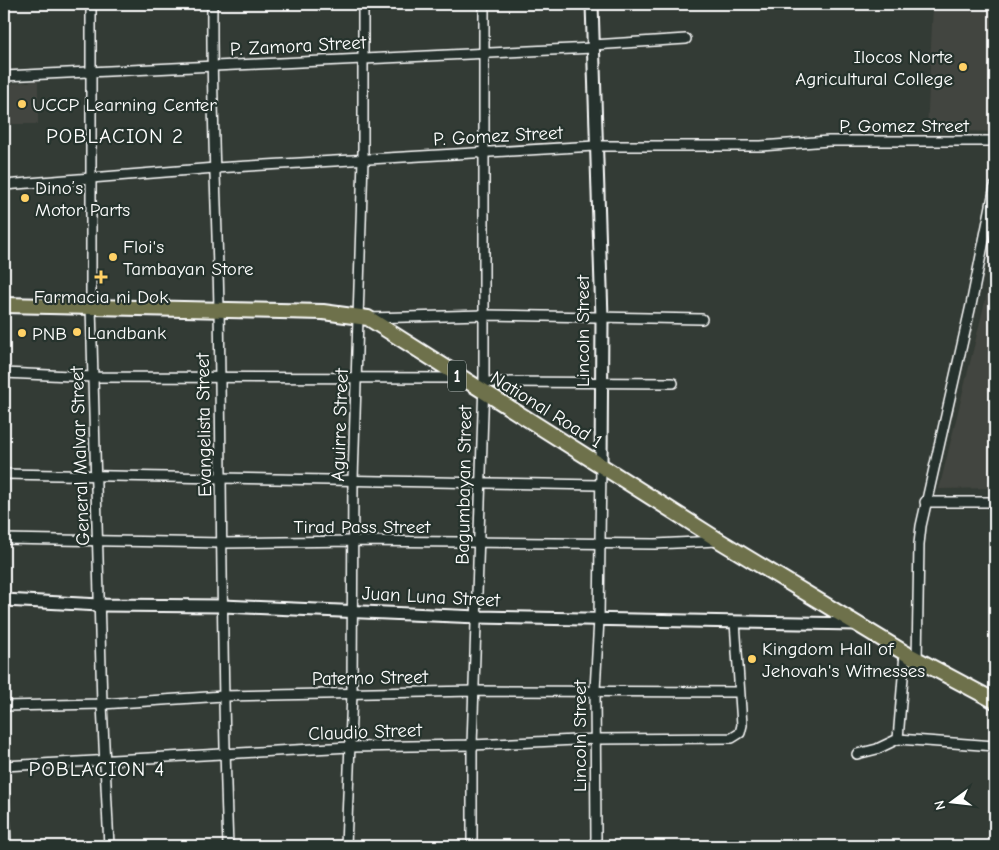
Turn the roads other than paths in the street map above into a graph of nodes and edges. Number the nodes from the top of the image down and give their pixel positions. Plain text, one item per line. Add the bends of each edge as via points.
1 (91, 4) edge
2 (212, 4) edge
3 (363, 4) edge
4 (484, 4) edge
5 (592, 4) edge
6 (686, 39) dead end
7 (593, 46) junction
8 (483, 53) junction
9 (363, 58) junction
10 (213, 66) junction
11 (91, 72) junction
12 (4, 76) edge
13 (995, 140) edge
14 (595, 146) junction
15 (484, 152) junction
16 (363, 159) junction
17 (215, 168) junction
18 (92, 178) junction
19 (4, 185) edge
20 (995, 186) edge
21 (4, 305) edge
22 (91, 306) junction
23 (219, 310) junction
24 (484, 315) junction
25 (363, 316) junction
26 (602, 318) junction
27 (702, 319) dead end
28 (4, 373) edge
29 (93, 376) junction
30 (218, 376) junction
31 (356, 378) junction
32 (460, 378) junction
33 (673, 383) dead end
34 (600, 384) junction
35 (483, 386) junction
36 (601, 465) junction
37 (4, 474) edge
38 (97, 476) junction
39 (219, 477) junction
40 (353, 479) junction
41 (480, 482) junction
42 (599, 485) junction
43 (925, 502) junction
44 (995, 502) edge
45 (4, 539) edge
46 (98, 540) junction
47 (352, 541) junction
48 (720, 541) junction
49 (223, 543) junction
50 (478, 543) junction
51 (598, 543) junction
52 (4, 600) edge
53 (100, 605) junction
54 (223, 606) junction
55 (354, 610) junction
56 (478, 617) junction
57 (599, 619) junction
58 (734, 622) junction
59 (857, 624) junction
60 (911, 656) junction
61 (474, 690) junction
62 (595, 690) junction
63 (738, 692) junction
64 (352, 693) junction
65 (223, 696) junction
66 (995, 701) edge
67 (102, 704) junction
68 (4, 706) edge
69 (597, 739) junction
70 (898, 739) junction
71 (472, 745) junction
72 (995, 746) edge
73 (350, 747) junction
74 (224, 753) junction
75 (856, 754) dead end
76 (104, 761) junction
77 (4, 766) edge
78 (4, 793) edge
79 (595, 842) edge
80 (6, 846) edge
81 (109, 846) edge
82 (228, 846) edge
83 (346, 846) edge
84 (472, 846) edge

1 - 11 street, General Malvar Street
2 - 10 street, Evangelista Street
3 - 9 street, Aguirre Street
4 - 8 street, Bagumbayan Street
5 - 7 street, Lincoln Street
6 - 7 street, P. Zamora Street
7 - 8 street, P. Zamora Street
7 - 14 street, Lincoln Street
8 - 9 street, P. Zamora Street
8 - 15 street, Bagumbayan Street
9 - 10 street, P. Zamora Street
9 - 16 street, Aguirre Street
10 - 11 street, P. Zamora Street
10 - 17 street, Evangelista Street
11 - 12 street, P. Zamora Street
11 - 18 street, General Malvar Street
13 - 14 street, P. Gomez Street
14 - 15 street, P. Gomez Street
14 - 26 street, Lincoln Street
15 - 16 street, P. Gomez Street
15 - 24 street, Bagumbayan Street
16 - 17 street, P. Gomez Street
16 - 25 street, Aguirre Street
17 - 18 street, P. Gomez Street
17 - 23 street, Evangelista Street
18 - 19 street, P. Gomez Street
18 - 22 street, General Malvar Street
20 - 43 street
21 - 22 main road
22 - 23 main road
22 - 29 street, General Malvar Street
23 - 25 main road
23 - 30 street, Evangelista Street
24 - 25 street
24 - 26 street
24 - 35 street, Bagumbayan Street
25 - 31 street, Aguirre Street
25 - 32 main road, National Road 1 / 1
26 - 27 street
26 - 34 street, Lincoln Street
28 - 29 street
29 - 30 street
29 - 38 street, General Malvar Street
30 - 31 street
30 - 39 street, Evangelista Street
31 - 32 street
31 - 40 street, Aguirre Street
32 - 35 main road, National Road 1 / 1
33 - 34 street
34 - 35 street
34 - 36 street, Lincoln Street
35 - 36 main road, National Road 1 / 1
35 - 41 street, Bagumbayan Street
36 - 42 street, Lincoln Street
36 - 48 main road, National Road 1 / 1
37 - 38 street
38 - 39 street
38 - 46 street, General Malvar Street
39 - 40 street
39 - 49 street, Evangelista Street
40 - 41 street
40 - 47 street, Aguirre Street
41 - 42 street
41 - 50 street, Bagumbayan Street
42 - 51 street, Lincoln Street
43 - 44 street
43 - 60 street
45 - 46 street, Tirad Pass Street
46 - 49 street, Tirad Pass Street
46 - 53 street, General Malvar Street
47 - 49 street, Tirad Pass Street
47 - 50 street, Tirad Pass Street
47 - 55 street, Aguirre Street
48 - 51 street, Tirad Pass Street
48 - 59 main road, National Road 1 / 1
49 - 54 street, Evangelista Street
50 - 51 street, Tirad Pass Street
50 - 56 street, Bagumbayan Street
51 - 57 street, Lincoln Street
52 - 53 street, Juan Luna Street
53 - 54 street, Juan Luna Street
53 - 67 street, General Malvar Street
54 - 55 street, Juan Luna Street
54 - 65 street, Evangelista Street
55 - 56 street, Juan Luna Street
55 - 64 street, Aguirre Street
56 - 57 street, Juan Luna Street
56 - 61 street, Bagumbayan Street
57 - 58 street, Juan Luna Street
57 - 62 street, Lincoln Street
58 - 59 street, Juan Luna Street
58 - 63 street
59 - 60 main road, National Road 1 / 1
60 - 66 main road, National Road 1 / 1
60 - 70 street
61 - 62 street, Paterno Street
61 - 64 street, Paterno Street
61 - 71 street, Bagumbayan Street
62 - 63 street, Paterno Street
62 - 69 street, Lincoln Street
63 - 69 street, Claudio Street via 741,730 737,735 728,738
64 - 65 street, Paterno Street
64 - 73 street, Aguirre Street
65 - 67 street, Paterno Street
65 - 74 street, Evangelista Street
67 - 68 street, Paterno Street
67 - 76 street, General Malvar Street
69 - 71 street, Claudio Street
69 - 79 street, Lincoln Street
70 - 72 street
70 - 75 street
71 - 73 street, Claudio Street
71 - 84 street, Bagumbayan Street
73 - 74 street, Claudio Street
73 - 83 street, Aguirre Street
74 - 76 street, Claudio Street
74 - 82 street, Evangelista Street
76 - 77 street, Claudio Street
76 - 81 street, General Malvar Street
78 - 80 street

